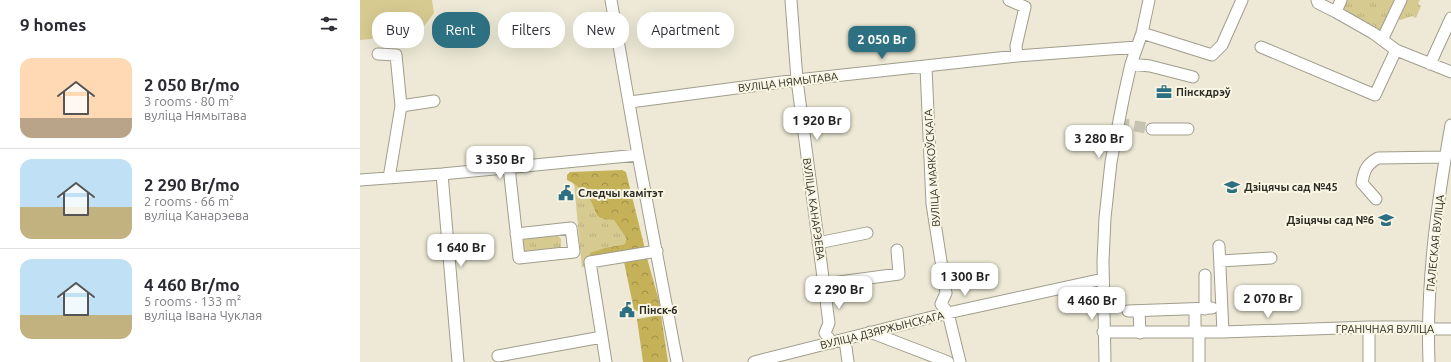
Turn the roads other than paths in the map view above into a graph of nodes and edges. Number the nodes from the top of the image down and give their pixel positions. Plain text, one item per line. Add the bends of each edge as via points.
1 (611, 0) edge
2 (791, 0) edge
3 (1009, 0) edge
4 (1149, 0) edge
5 (1242, 0) edge
6 (1317, 0) edge
7 (1341, 0) edge
8 (1400, 0) edge
9 (1336, 12) junction
10 (1451, 18) edge
11 (1142, 33) junction
12 (1382, 40) junction
13 (1137, 46) junction
14 (1261, 47) dead end
15 (1396, 50) junction
16 (378, 54) dead end
17 (1017, 56) junction
18 (1131, 64) junction
19 (1430, 64) junction
20 (926, 67) junction
21 (1451, 72) edge
22 (1193, 77) dead end
23 (797, 80) junction
24 (434, 102) dead end
25 (630, 102) junction
26 (401, 106) junction
27 (1451, 125) edge
28 (1152, 129) tunnel mouth
29 (1188, 129) dead end
30 (638, 155) junction
31 (1445, 157) junction
32 (508, 167) junction
33 (442, 174) junction
34 (389, 178) junction
35 (360, 180) edge
36 (1376, 199) dead end
37 (867, 233) dead end
38 (516, 234) junction
39 (818, 243) junction
40 (1219, 246) dead end
41 (897, 250) dead end
42 (657, 252) junction
43 (1271, 258) dead end
44 (1220, 261) junction
45 (1205, 275) dead end
46 (1103, 279) junction
47 (824, 284) junction
48 (1204, 309) junction
49 (948, 313) junction
50 (1369, 327) junction
51 (1428, 329) junction
52 (1451, 329) edge
53 (870, 332) junction
54 (1104, 332) junction
55 (1197, 332) junction
56 (1223, 332) junction
57 (1140, 333) junction
58 (602, 337) junction
59 (845, 340) junction
60 (832, 343) junction
61 (498, 356) dead end
62 (458, 362) edge
63 (606, 362) edge
64 (677, 362) edge
65 (754, 362) edge
66 (848, 362) edge
67 (948, 362) edge
68 (960, 362) edge
69 (1105, 362) edge
70 (1199, 362) edge
71 (1369, 362) edge
72 (1429, 362) edge

1 - 25 street
2 - 23 street, ВУЛІЦА КАНАРЭЕВА
3 - 17 street via 1025,7 1016,46
4 - 11 street
5 - 11 street via 1222,45 1212,55
6 - 9 street via 1318,3
7 - 9 street
8 - 12 street
9 - 12 street
10 - 19 street
11 - 13 street
12 - 15 street
13 - 17 street, ВУЛІЦА НЯМЫТАВА
13 - 18 street
14 - 15 street via 1375,95
15 - 19 street
16 - 26 street via 396,55
17 - 20 street, ВУЛІЦА НЯМЫТАВА
18 - 22 street
18 - 46 street via 1111,162 1104,218
19 - 21 street
20 - 23 street, ВУЛІЦА НЯМЫТАВА
20 - 49 street, ВУЛІЦА МАЯКОЎСКАГА via 932,204 946,293 941,304
23 - 25 street, ВУЛІЦА НЯМЫТАВА
23 - 39 street, ВУЛІЦА КАНАРЭЕВА
24 - 26 street
25 - 30 street
26 - 34 street
27 - 31 street, ПАЛЕСКАЯ ВУЛІЦА
28 - 29 street
30 - 32 street
30 - 42 street
31 - 36 street via 1378,158 1369,163 1363,172 1362,183
31 - 51 street, ПАЛЕСКАЯ ВУЛІЦА via 1435,226
32 - 33 street
32 - 38 street
33 - 34 street
33 - 62 street
34 - 35 street
37 - 39 street
38 - 38 street via 571,228 574,252 519,258
39 - 47 street, ВУЛІЦА КАНАРЭЕВА
40 - 44 street
41 - 47 street via 899,274
42 - 58 street via 590,262
42 - 64 street
43 - 44 street
44 - 56 street
45 - 48 street
46 - 49 street, ВУЛІЦА ДЗЯРЖЫНСКАГА
46 - 54 street
47 - 60 street, ВУЛІЦА КАНАРЭЕВА via 829,323 825,333
48 - 55 street
48 - 57 street via 1133,311
49 - 53 street, ВУЛІЦА ДЗЯРЖЫНСКАГА
49 - 68 street
50 - 51 street, ГРАНІЧНАЯ ВУЛІЦА
50 - 56 street, ГРАНІЧНАЯ ВУЛІЦА
50 - 71 street
51 - 52 street, ГРАНІЧНАЯ ВУЛІЦА
51 - 72 street, ПАЛЕСКАЯ ВУЛІЦА
53 - 59 street, ВУЛІЦА ДЗЯРЖЫНСКАГА
53 - 67 street
54 - 57 street, ГРАНІЧНАЯ ВУЛІЦА
54 - 69 street
55 - 56 street, ГРАНІЧНАЯ ВУЛІЦА
55 - 57 street, ГРАНІЧНАЯ ВУЛІЦА
55 - 70 street
58 - 61 street
58 - 63 street
59 - 60 street, ВУЛІЦА ДЗЯРЖЫНСКАГА
59 - 66 street
60 - 65 street, ВУЛІЦА ДЗЯРЖЫНСКАГА

